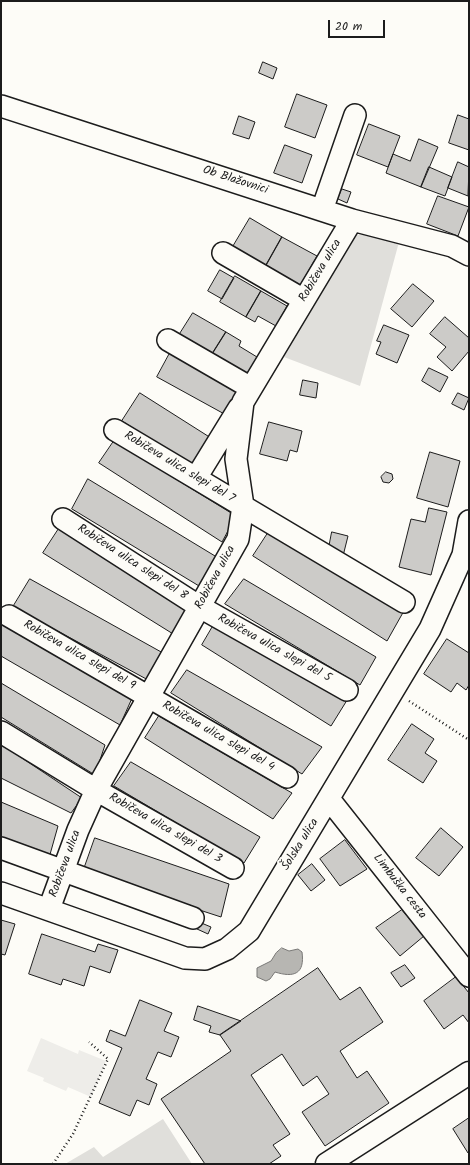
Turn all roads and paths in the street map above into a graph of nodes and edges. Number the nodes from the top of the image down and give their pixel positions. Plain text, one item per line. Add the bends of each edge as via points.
1 (1, 106) edge
2 (355, 115) dead end
3 (322, 210) junction
4 (352, 220) junction
5 (223, 253) dead end
6 (469, 255) edge
7 (304, 300) junction
8 (168, 340) dead end
9 (247, 395) junction
10 (115, 430) dead end
11 (196, 478) junction
12 (243, 506) junction
13 (63, 519) dead end
14 (469, 521) edge
15 (404, 602) dead end
16 (200, 607) junction
17 (9, 616) dead end
18 (348, 690) dead end
19 (392, 690) junction
20 (149, 697) junction
21 (1, 732) edge
22 (469, 740) edge
23 (287, 777) dead end
24 (96, 790) junction
25 (329, 799) junction
26 (1, 848) edge
27 (233, 868) dead end
28 (64, 872) junction
29 (1, 893) edge
30 (49, 909) junction
31 (193, 918) dead end
32 (469, 976) edge
33 (89, 1042) dead end
34 (469, 1074) edge
35 (53, 1164) edge
36 (327, 1164) edge

1 - 3 street, Ob Blažovnici
2 - 3 street
3 - 4 street, Ob Blažovnici
4 - 6 street, Ob Blažovnici via 452,246
4 - 7 street, Robičeva ulica
5 - 7 street
7 - 9 street, Robičeva ulica
8 - 9 street
9 - 11 street
9 - 12 street, Robičeva ulica via 236,460
10 - 11 street, Robičeva ulica slepi del 7
11 - 12 street, Robičeva ulica slepi del 7
12 - 15 street, Robičeva ulica slepi del 7
12 - 16 street, Robičeva ulica via 238,539
13 - 16 street, Robičeva ulica slepi del 8
14 - 19 street, Šolska ulica via 463,555 430,629
16 - 18 street, Robičeva ulica slepi del 5
16 - 20 street, Robičeva ulica
17 - 20 street, Robičeva ulica slepi del 9
19 - 22 path
19 - 25 street, Šolska ulica
20 - 23 street, Robičeva ulica slepi del 4
20 - 24 street, Robičeva ulica
21 - 24 street, Robičeva ulica slepi del 3
24 - 27 street, Robičeva ulica slepi del 3
24 - 28 street, Robičeva ulica via 78,830
25 - 30 street, Šolska ulica via 248,931 227,949 205,959 185,958
25 - 32 street, Limbuška cesta
26 - 28 street
28 - 30 street, Robičeva ulica
28 - 31 street
29 - 30 street, Šolska ulica
33 - 35 path via 108,1060 73,1134
34 - 36 main road

